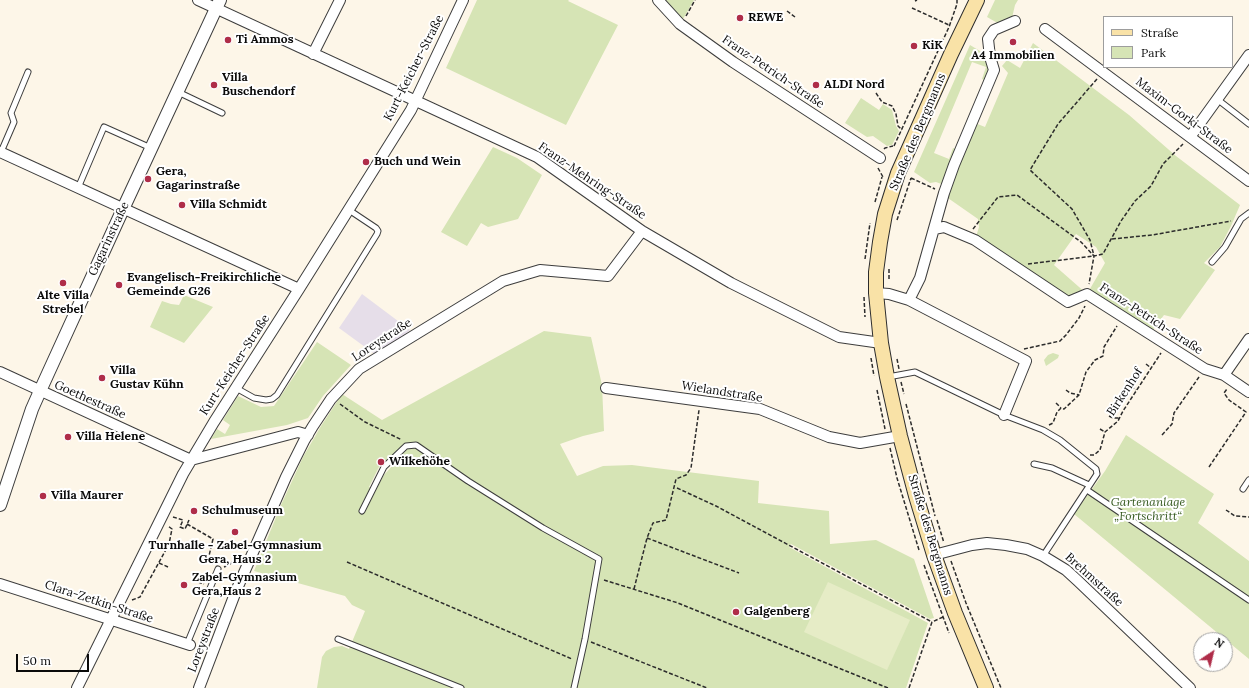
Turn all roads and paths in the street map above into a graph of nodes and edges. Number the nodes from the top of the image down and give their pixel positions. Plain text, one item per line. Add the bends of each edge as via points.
1 (198, 0) edge
2 (340, 0) edge
3 (463, 0) edge
4 (658, 0) edge
5 (696, 0) edge
6 (957, 0) edge
7 (977, 0) edge
8 (218, 4) edge
9 (969, 6) edge
10 (912, 8) dead end
11 (786, 11) dead end
12 (795, 17) dead end
13 (1015, 21) dead end
14 (680, 24) junction
15 (949, 26) junction
16 (1045, 29) dead end
17 (313, 54) junction
18 (1249, 55) edge
19 (28, 72) dead end
20 (1103, 72) junction
21 (178, 92) junction
22 (876, 93) dead end
23 (1217, 99) junction
24 (415, 101) junction
25 (222, 112) dead end
26 (1249, 124) edge
27 (902, 129) junction
28 (1190, 137) junction
29 (913, 139) junction
30 (894, 146) dead end
31 (151, 148) junction
32 (1, 152) edge
33 (880, 158) dead end
34 (1249, 181) edge
35 (78, 188) junction
36 (944, 193) junction
37 (123, 209) junction
38 (349, 210) junction
39 (1249, 213) edge
40 (1241, 219) junction
41 (896, 221) dead end
42 (934, 229) junction
43 (642, 231) junction
44 (971, 238) junction
45 (1112, 239) junction
46 (1094, 256) junction
47 (1212, 262) dead end
48 (890, 265) dead end
49 (1014, 266) junction
50 (299, 289) junction
51 (882, 293) junction
52 (1088, 294) junction
53 (909, 300) junction
54 (1123, 318) junction
55 (1249, 339) edge
56 (1102, 340) dead end
57 (1106, 342) junction
58 (881, 343) junction
59 (1167, 345) junction
60 (1018, 357) junction
61 (897, 360) dead end
62 (1087, 361) dead end
63 (1091, 364) junction
64 (1146, 364) dead end
65 (1151, 368) junction
66 (1205, 369) junction
67 (0, 372) edge
68 (894, 376) junction
69 (1228, 378) junction
70 (1131, 386) dead end
71 (236, 388) junction
72 (606, 388) dead end
73 (1066, 390) dead end
74 (1137, 390) junction
75 (40, 391) junction
76 (1249, 392) edge
77 (1079, 395) junction
78 (331, 399) junction
79 (700, 401) junction
80 (1056, 403) dead end
81 (1061, 408) junction
82 (1004, 415) junction
83 (1109, 416) dead end
84 (1056, 418) dead end
85 (1120, 418) junction
86 (1100, 429) dead end
87 (1105, 432) junction
88 (308, 435) junction
89 (1162, 435) dead end
90 (900, 436) junction
91 (407, 442) dead end
92 (1100, 450) dead end
93 (191, 460) junction
94 (1034, 464) dead end
95 (1208, 467) dead end
96 (1249, 480) edge
97 (678, 488) dead end
98 (1088, 488) junction
99 (1243, 489) dead end
100 (0, 505) edge
101 (1226, 510) dead end
102 (362, 511) dead end
103 (1249, 517) edge
104 (175, 518) dead end
105 (161, 519) junction
106 (189, 520) dead end
107 (187, 524) junction
108 (647, 538) junction
109 (213, 539) junction
110 (217, 540) dead end
111 (941, 553) junction
112 (238, 556) dead end
113 (1044, 556) junction
114 (347, 562) dead end
115 (158, 563) junction
116 (168, 567) dead end
117 (218, 569) junction
118 (739, 573) dead end
119 (597, 578) junction
120 (0, 584) edge
121 (634, 589) junction
122 (120, 599) junction
123 (1249, 600) edge
124 (943, 617) dead end
125 (110, 619) junction
126 (932, 622) junction
127 (338, 639) dead end
128 (585, 640) junction
129 (189, 644) joint
130 (580, 663) junction
131 (77, 688) edge
132 (199, 688) edge
133 (461, 688) edge
134 (574, 688) edge
135 (707, 688) edge
136 (888, 688) edge
137 (909, 688) edge
138 (986, 688) edge
139 (1000, 688) edge
140 (1190, 688) edge

1 - 8 street, Franz-Mehring-Straße
2 - 17 street
3 - 24 street, Kurt-Keicher-Straße
4 - 14 street, Franz-Petrich-Straße
5 - 14 path
6 - 15 path via 958,4
7 - 9 main road, Straße des Bergmanns
8 - 17 street, Franz-Mehring-Straße
8 - 21 street, Gagarinstraße
9 - 29 main road, Straße des Bergmanns
10 - 15 path
11 - 12 path
13 - 36 street via 994,30 988,39 994,70
14 - 33 street, Franz-Petrich-Straße via 733,62
15 - 27 path
16 - 20 street, Maxim-Gorki-Straße
17 - 24 street, Franz-Mehring-Straße
18 - 23 street
19 - 32 lane via 11,113 14,122
20 - 28 street, Maxim-Gorki-Straße
20 - 46 path via 1058,124 1030,170 1072,209 1090,240
21 - 25 lane
21 - 31 street, Gagarinstraße
22 - 27 path via 882,102 892,106 898,126
23 - 26 lane
23 - 28 street
24 - 38 street, Kurt-Keicher-Straße
24 - 43 street, Franz-Mehring-Straße via 537,157
27 - 29 path
27 - 30 path
28 - 34 street, Maxim-Gorki-Straße
28 - 45 path via 1163,164 1151,186 1136,201
29 - 51 main road, Straße des Bergmanns via 898,173 885,214 876,272
31 - 35 lane via 104,127
31 - 37 street, Gagarinstraße
32 - 35 street
35 - 37 street
36 - 41 path via 910,178
36 - 42 street
37 - 50 street
37 - 75 street, Gagarinstraße
38 - 50 street, Kurt-Keicher-Straße
38 - 71 lane via 376,228 377,234 277,395 272,400 254,398
39 - 40 lane
40 - 45 path via 1152,235
40 - 47 lane
42 - 44 street, Franz-Petrich-Straße via 944,227
42 - 53 street via 920,278
43 - 58 street, Franz-Mehring-Straße via 731,283 839,337
43 - 78 street, Loreystraße via 608,276 540,270 502,281 359,369
44 - 46 path via 998,197 1017,196 1081,242
44 - 49 street, Franz-Petrich-Straße
45 - 46 path via 1103,254
46 - 49 path
46 - 52 path
48 - 51 path
49 - 52 street, Franz-Petrich-Straße via 1068,302
50 - 71 street, Kurt-Keicher-Straße
51 - 53 street
51 - 58 main road, Straße des Bergmanns
52 - 54 street, Franz-Petrich-Straße
52 - 60 path via 1079,318 1060,341 1022,350
53 - 60 street
54 - 57 path
54 - 59 street, Franz-Petrich-Straße
55 - 69 street
56 - 57 path
57 - 63 path via 1103,356
58 - 68 main road, Straße des Bergmanns
59 - 65 path, Birkenhof
59 - 66 street, Franz-Petrich-Straße
60 - 82 street via 1026,361
61 - 68 path
62 - 63 path
63 - 77 path
64 - 65 path
65 - 74 path, Birkenhof
66 - 69 street, Franz-Petrich-Straße
66 - 89 path via 1174,412 1172,424
67 - 75 street, Goethestraße
68 - 82 lane via 915,372
68 - 90 main road, Straße des Bergmanns
68 - 111 path via 914,436 936,517
69 - 76 street, Franz-Petrich-Straße
69 - 95 path via 1224,393 1229,400 1246,412
70 - 74 path
71 - 93 street, Kurt-Keicher-Straße
72 - 79 street, Wielandstraße
73 - 77 path
74 - 85 path, Birkenhof
75 - 93 street, Goethestraße
75 - 100 street, Gagarinstraße
77 - 81 path via 1064,409
78 - 88 street, Loreystraße
78 - 91 path via 365,422
79 - 90 street, Wielandstraße via 760,409 829,437 860,444
79 - 108 path via 691,468 686,475 676,479 666,520 653,523
80 - 81 path
81 - 84 path
82 - 98 lane via 1043,430 1060,440 1096,469 1097,474
83 - 85 path
85 - 87 path, Birkenhof
86 - 87 path
87 - 92 path, Birkenhof
88 - 93 street via 298,432
88 - 132 street, Loreystraße via 286,477 236,591
90 - 111 main road, Straße des Bergmanns
93 - 105 street, Kurt-Keicher-Straße
94 - 98 lane via 1052,468
96 - 99 lane
97 - 126 path
98 - 113 lane
98 - 123 lane
101 - 103 path via 1235,516
102 - 119 lane via 384,467 406,446 416,445 543,528 599,559
104 - 107 path via 182,520 180,527 185,529
105 - 115 path via 172,530 169,544
105 - 122 street, Kurt-Keicher-Straße
106 - 107 path
107 - 109 path
108 - 118 path
108 - 121 path
109 - 110 path
109 - 117 path via 208,560
111 - 113 street, Brehmstraße via 987,543 1026,549
111 - 138 main road, Straße des Bergmanns via 955,613
111 - 139 path via 966,603
112 - 117 path via 229,565
113 - 140 street, Brehmstraße via 1078,581
114 - 130 path
115 - 116 path
115 - 122 path via 140,597 131,600
117 - 129 lane
119 - 121 path
119 - 128 lane
120 - 125 street, Clara-Zetkin-Straße
121 - 136 path via 678,603
122 - 125 street, Kurt-Keicher-Straße
124 - 126 path
125 - 129 street, Clara-Zetkin-Straße
125 - 131 street, Kurt-Keicher-Straße
126 - 137 path
127 - 133 lane
128 - 130 lane
128 - 135 path
130 - 134 lane

